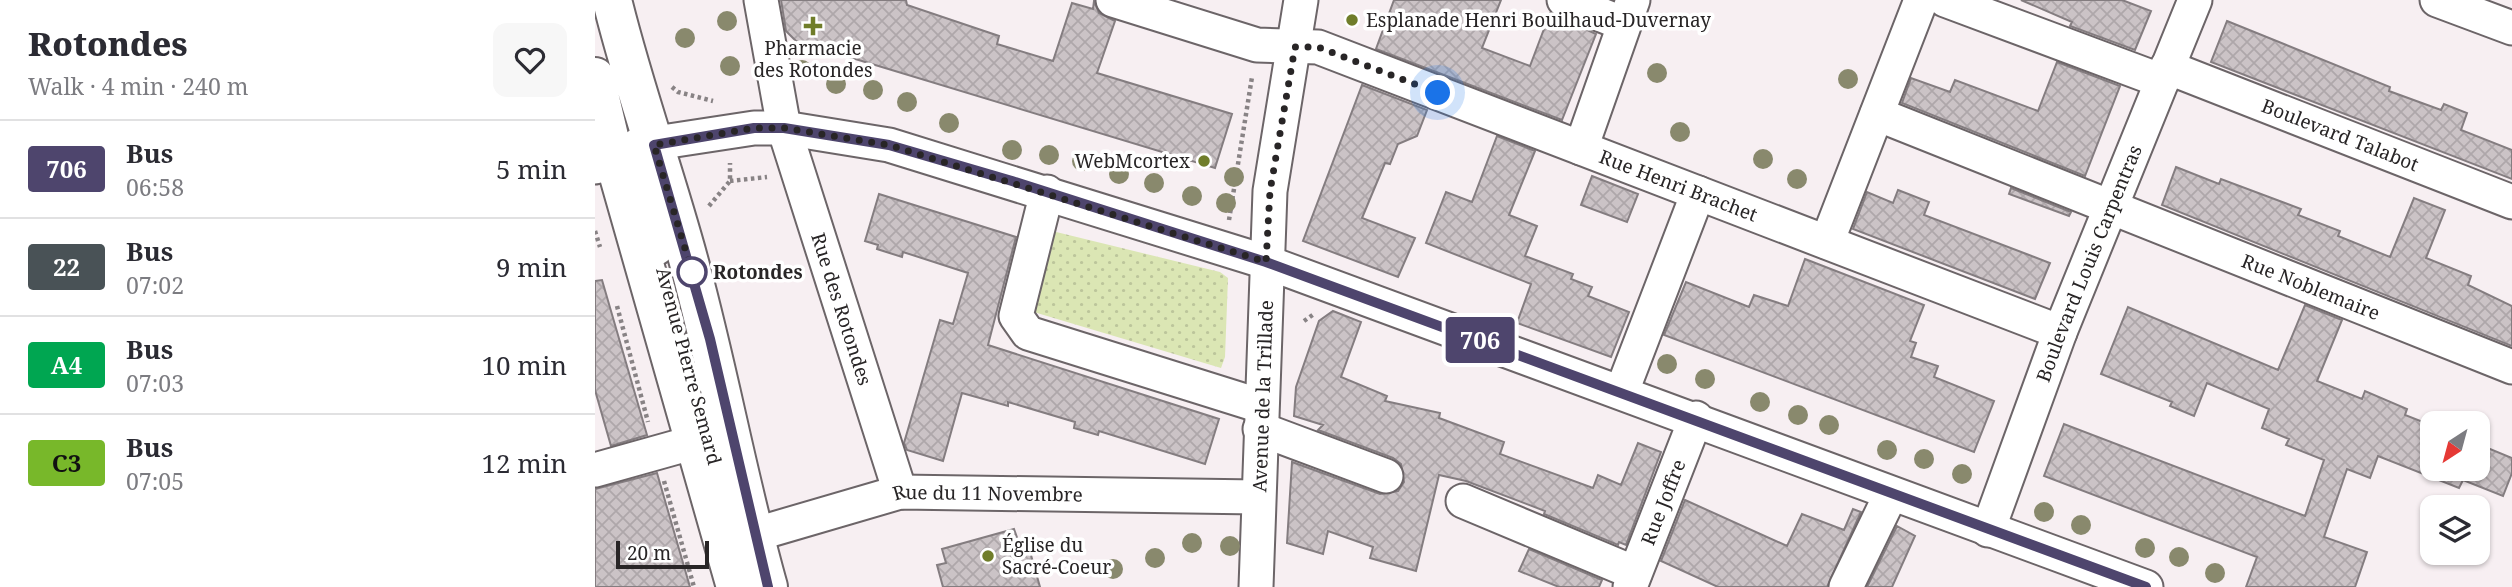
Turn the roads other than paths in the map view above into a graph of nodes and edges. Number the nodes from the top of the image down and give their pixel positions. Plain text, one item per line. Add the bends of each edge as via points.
1 (600, 0) edge
2 (613, 0) edge
3 (761, 0) edge
4 (1113, 0) edge
5 (1301, 0) edge
6 (1564, 0) edge
7 (1921, 0) edge
8 (1945, 0) edge
9 (2195, 0) edge
10 (2437, 0) edge
11 (1629, 12) edge
12 (2512, 28) edge
13 (1295, 47) junction
14 (2164, 74) junction
15 (595, 77) edge
16 (1877, 114) junction
17 (784, 128) junction
18 (654, 145) junction
19 (1581, 148) junction
20 (605, 165) edge
21 (1047, 192) junction
22 (1698, 193) junction
23 (2512, 202) edge
24 (2111, 206) junction
25 (1827, 242) junction
26 (1266, 262) junction
27 (2060, 332) junction
28 (2512, 368) edge
29 (1622, 391) junction
30 (1261, 418) junction
31 (1696, 418) junction
32 (695, 442) junction
33 (595, 470) edge
34 (1386, 476) dead end
35 (900, 492) junction
36 (1891, 494) junction
37 (1258, 497) junction
38 (1463, 501) dead end
39 (1988, 530) junction
40 (738, 540) junction
41 (1632, 580) edge
42 (736, 587) edge
43 (748, 587) edge
44 (768, 587) edge
45 (1256, 587) edge
46 (1846, 587) edge
47 (2146, 587) edge

1 - 20 street, Avenue Pierre Semard via 621,102
2 - 18 main road, Avenue Pierre Semard
3 - 17 street, Rue des Rotondes
4 - 13 street, Rue Henri Brachet via 1257,44
5 - 13 street, Avenue de la Trillade
6 - 11 street
7 - 16 street
8 - 14 street, Boulevard Talabot
9 - 14 street, Boulevard Louis Carpentras
10 - 12 street
11 - 19 street
13 - 19 street, Rue Henri Brachet via 1318,47
13 - 26 street, Avenue de la Trillade via 1270,191
14 - 23 street, Boulevard Talabot
14 - 24 street, Boulevard Louis Carpentras
15 - 20 main road, Avenue Pierre Semard
16 - 24 street, Rue Noblemaire
16 - 25 street
17 - 18 street via 754,128
17 - 21 street via 889,145
17 - 35 street, Rue des Rotondes
18 - 20 street via 636,146
18 - 40 main road, Avenue Pierre Semard via 710,339
19 - 22 street, Rue Henri Brachet
20 - 32 main road, Avenue Pierre Semard
21 - 26 street
21 - 30 street via 1016,316 1028,332
22 - 25 street, Rue Henri Brachet
22 - 29 street
24 - 27 street, Boulevard Louis Carpentras
24 - 28 street, Rue Noblemaire
25 - 27 street, Rue Henri Brachet
26 - 29 street
26 - 30 street, Avenue de la Trillade
27 - 39 street, Boulevard Louis Carpentras
29 - 31 street
30 - 34 street
30 - 37 street, Avenue de la Trillade
31 - 36 street
31 - 41 street, Rue Joffre
32 - 33 street
32 - 40 main road, Avenue Pierre Semard
35 - 37 street, Rue du 11 Novembre
35 - 40 street, Rue du 11 Novembre
36 - 39 street
36 - 46 street
37 - 45 street, Avenue de la Trillade
38 - 41 street
39 - 47 street
40 - 42 main road, Avenue Pierre Semard
40 - 43 street, Avenue Pierre Semard
40 - 44 main road, Avenue Pierre Semard

